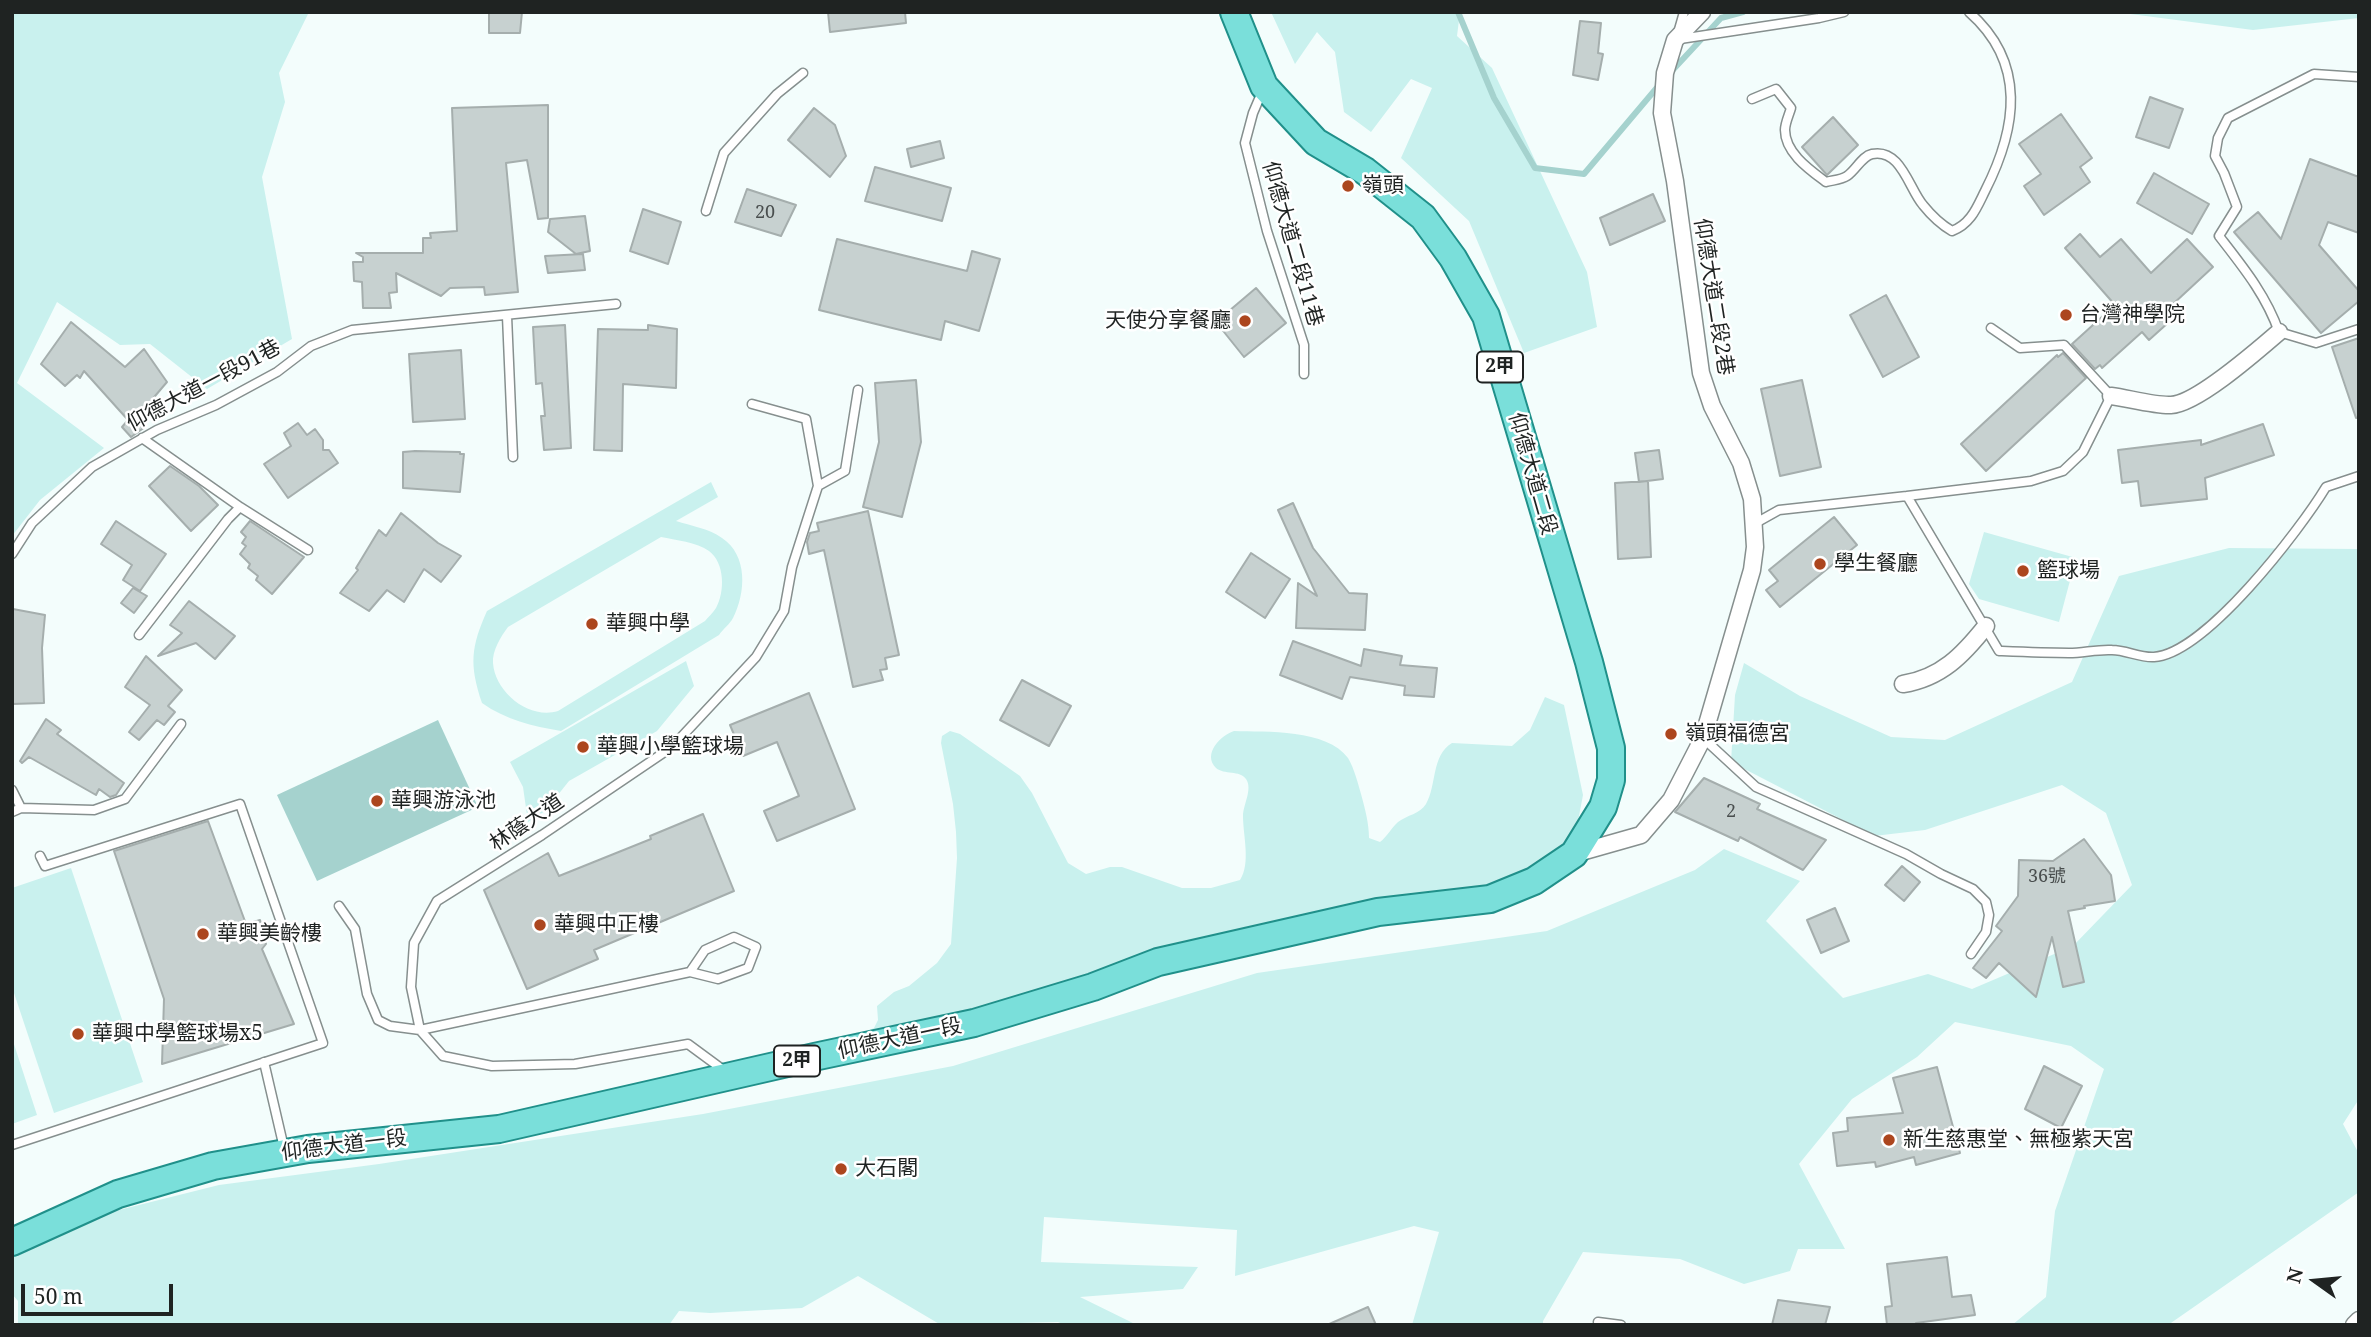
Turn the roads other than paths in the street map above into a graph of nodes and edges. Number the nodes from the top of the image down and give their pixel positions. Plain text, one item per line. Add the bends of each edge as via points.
1 (1234, 12) edge
2 (1684, 12) edge
3 (1702, 12) edge
4 (1844, 12) edge
5 (1969, 12) edge
6 (1675, 40) junction
7 (803, 74) dead end
8 (2359, 77) edge
9 (1265, 86) junction
10 (1752, 99) dead end
11 (706, 211) dead end
12 (616, 304) dead end
13 (508, 316) junction
14 (1991, 328) dead end
15 (2359, 329) edge
16 (2279, 332) junction
17 (1304, 374) dead end
18 (858, 390) dead end
19 (2111, 396) junction
20 (752, 404) dead end
21 (142, 438) junction
22 (513, 457) dead end
23 (2359, 476) edge
24 (818, 486) junction
25 (1907, 496) junction
26 (240, 507) junction
27 (1754, 524) junction
28 (308, 550) dead end
29 (12, 554) edge
30 (1986, 626) junction
31 (139, 635) dead end
32 (1903, 684) dead end
33 (181, 724) dead end
34 (1703, 738) junction
35 (12, 790) edge
36 (21, 808) junction
37 (12, 811) edge
38 (1574, 854) junction
39 (40, 856) dead end
40 (339, 906) dead end
41 (1971, 954) dead end
42 (690, 972) junction
43 (421, 1030) junction
44 (264, 1062) junction
45 (733, 1077) junction
46 (12, 1145) edge
47 (283, 1153) junction
48 (12, 1242) edge
49 (2359, 1320) edge
50 (1598, 1322) dead end
51 (1621, 1325) edge
52 (2354, 1325) edge

1 - 9 main road, 仰德大道二段 / 2甲
2 - 6 lane
3 - 6 street
4 - 6 lane
5 - 10 lane via 2003,53 2011,123 1992,177 1968,222 1958,228 1952,230 1935,219 1888,156 1866,156 1845,178 1826,182 1790,149 1785,130 1791,108 1776,89
6 - 27 street, 仰德大道二段2巷 via 1665,72 1662,113 1701,373 1741,463
7 - 11 lane via 777,94 724,153
8 - 16 lane via 2315,74 2228,118 2218,138 2215,156 2237,207 2219,236 2259,289
9 - 17 lane, 仰德大道二段11巷 via 1245,143 1267,231 1304,345
9 - 38 main road, 仰德大道二段 / 2甲 via 1316,142 1365,170 1423,218 1486,316 1611,748 1611,780 1604,807
12 - 13 lane, 仰德大道一段91巷
13 - 21 lane, 仰德大道一段91巷 via 352,330 311,346 277,372
13 - 22 lane
14 - 19 lane via 2020,348 2063,345
15 - 16 lane via 2316,343
16 - 19 street via 2186,401 2171,405
18 - 24 lane via 845,471
19 - 25 lane via 2082,452 2063,471 2031,481
20 - 24 lane, 林蔭大道 via 806,419
21 - 26 lane
21 - 29 lane, 仰德大道一段91巷 via 92,467 32,523
23 - 30 lane via 2326,487 2310,514 2247,591 2176,651 2154,657 2113,650 1999,652
24 - 43 lane, 林蔭大道 via 792,567 784,611 755,657 672,747 437,901 414,943 411,987
25 - 27 lane via 1779,510
25 - 30 lane
26 - 28 lane
26 - 31 lane
27 - 34 street, 仰德大道二段2巷 via 1752,570
30 - 32 street via 1961,657 1920,681
33 - 36 lane via 125,799 94,810
34 - 38 street, 仰德大道二段2巷 via 1671,800 1640,835
34 - 41 lane via 1756,787 1973,888 1986,902 1989,915 1986,932
35 - 36 lane
36 - 37 lane
38 - 45 main road, 仰德大道一段 / 2甲 via 1534,881 1490,899 1378,912 1158,962 974,1023
39 - 44 lane via 45,866 240,804 323,1043
40 - 43 lane via 355,929 367,994 378,1020
42 - 42 lane via 718,979 748,968 756,947 734,937 705,950
42 - 43 lane
43 - 45 lane, 林蔭大道 via 443,1056 492,1066 575,1064 688,1044
44 - 46 lane
44 - 47 lane
45 - 47 main road, 仰德大道一段 / 2甲 via 499,1129
47 - 48 main road, 仰德大道一段 / 2甲 via 213,1166 118,1194
49 - 52 street
50 - 51 lane

